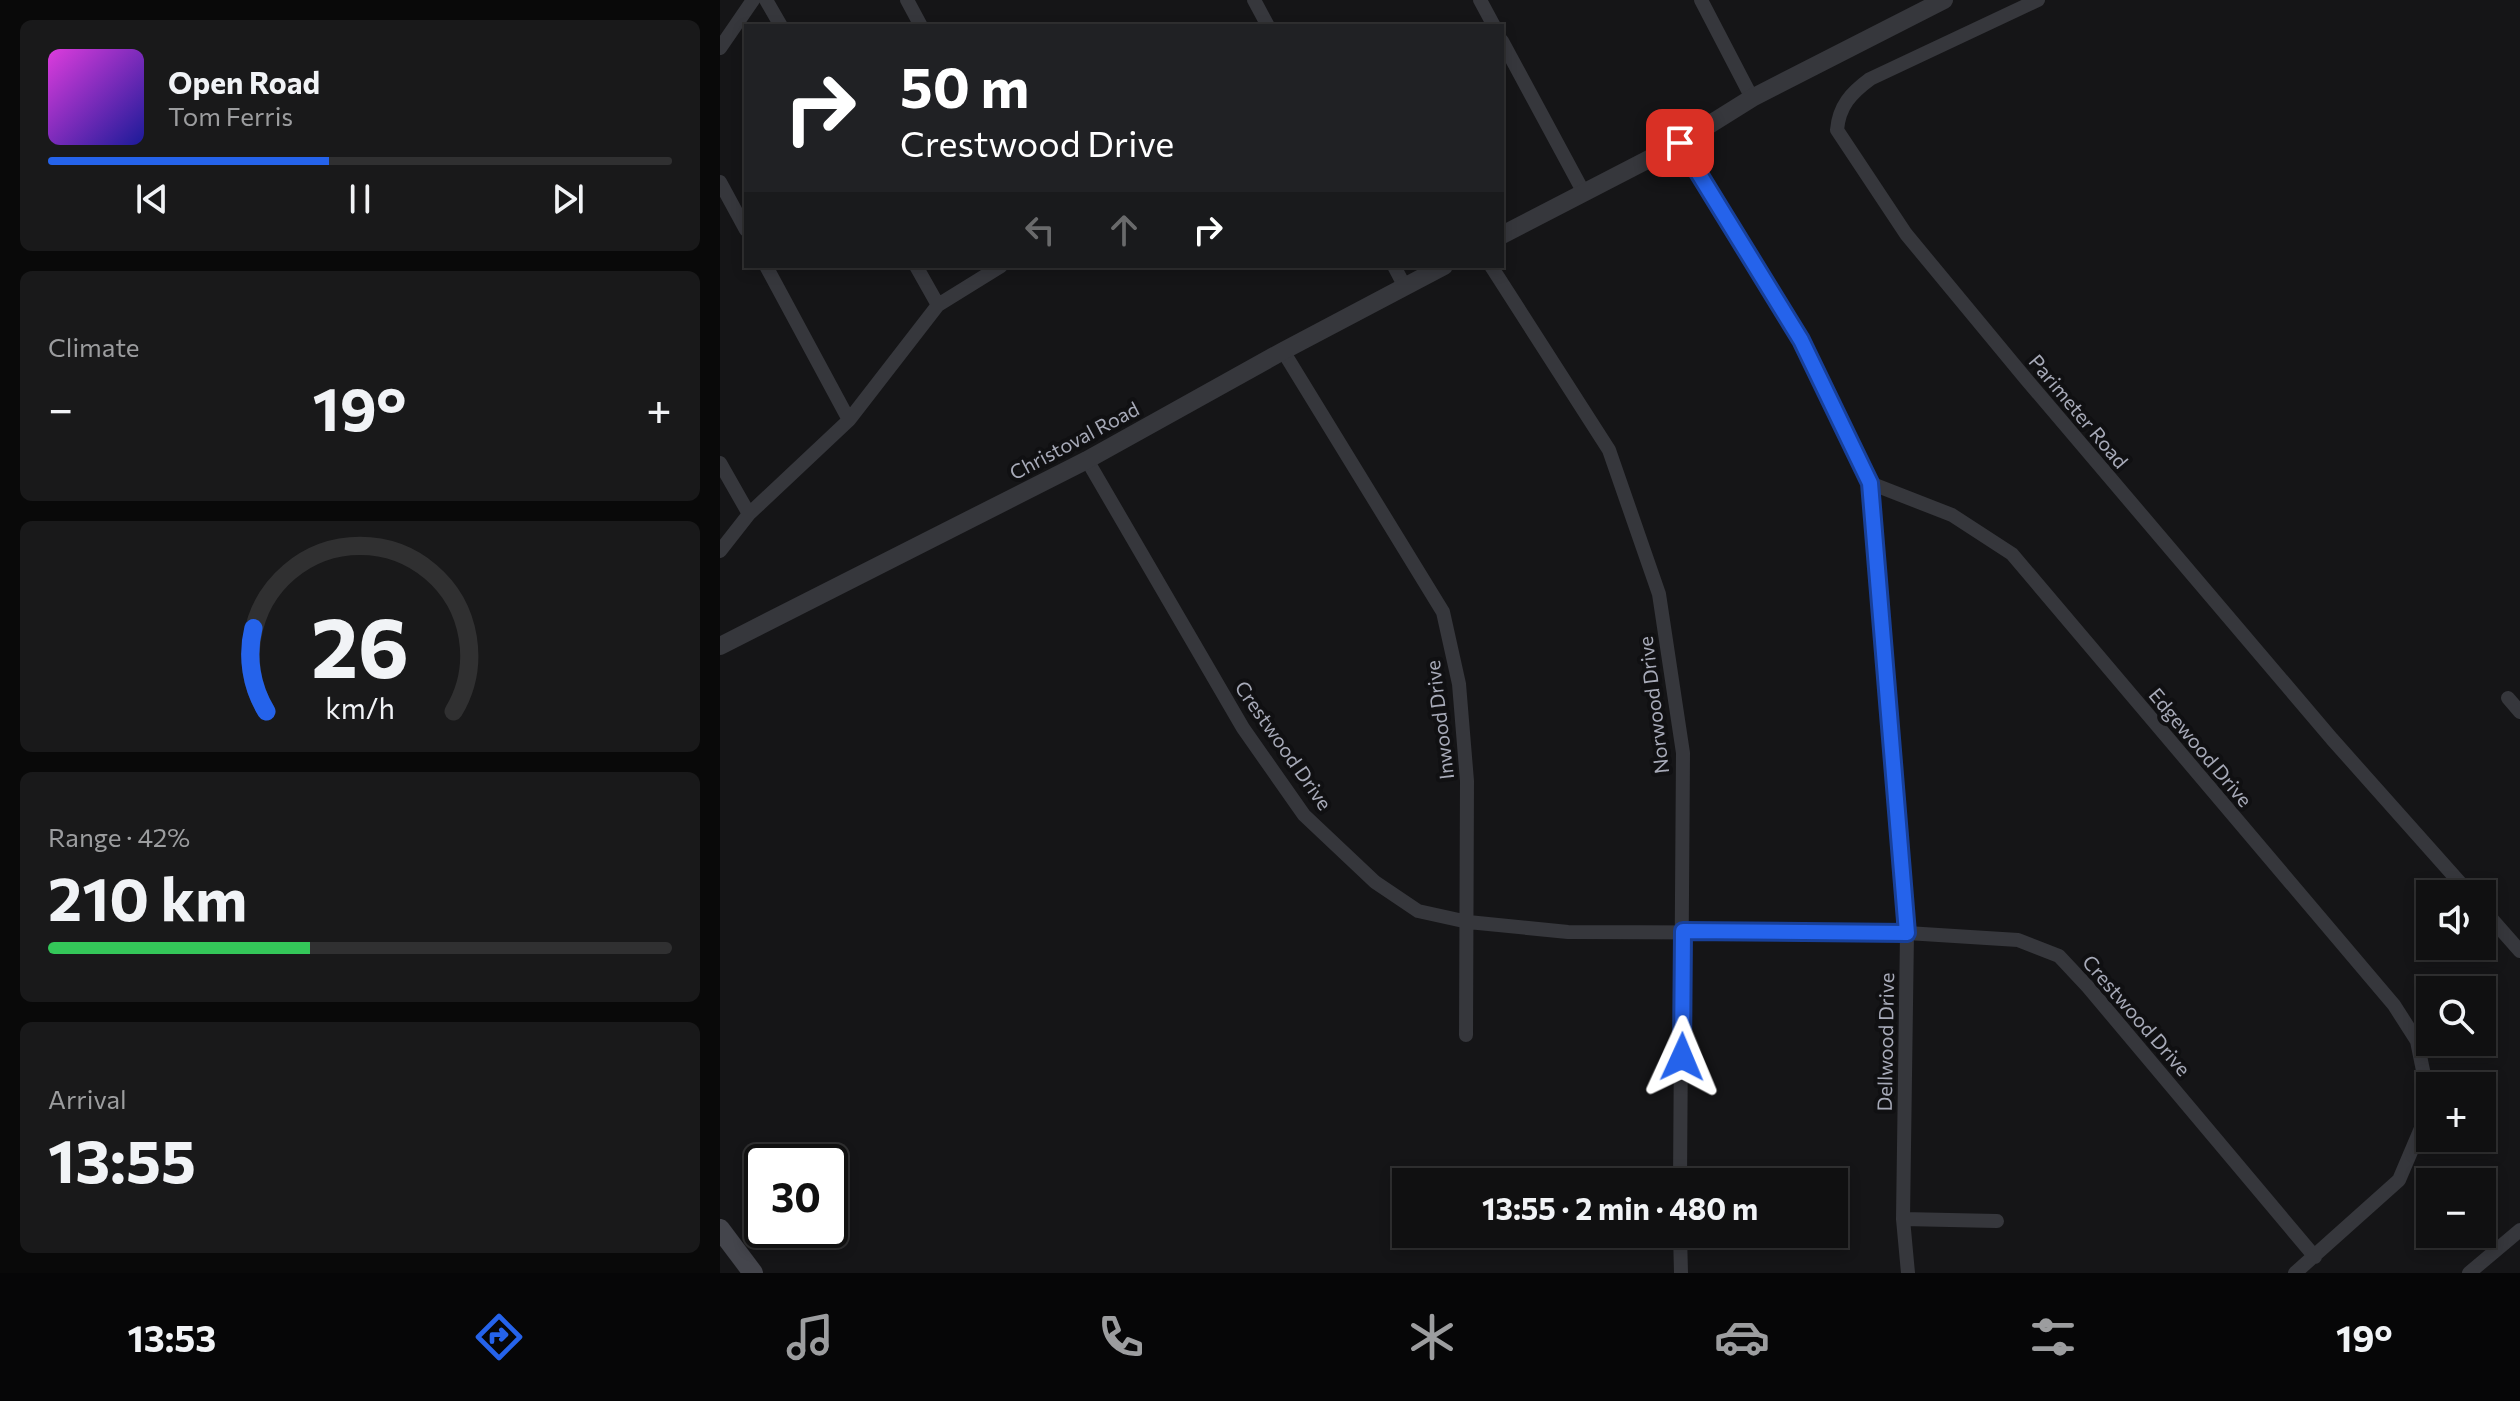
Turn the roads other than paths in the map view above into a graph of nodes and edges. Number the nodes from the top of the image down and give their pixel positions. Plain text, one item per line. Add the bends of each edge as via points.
1 (753, 0) edge
2 (766, 0) edge
3 (907, 0) edge
4 (1254, 0) edge
5 (1480, 0) edge
6 (1701, 0) edge
7 (1944, 0) edge
8 (2038, 0) edge
9 (1924, 5) edge
10 (780, 24) edge
11 (920, 24) edge
12 (1267, 24) edge
13 (1493, 24) edge
14 (1504, 45) edge
15 (720, 48) edge
16 (1752, 98) junction
17 (1680, 143) junction
18 (720, 182) edge
19 (1584, 193) junction
20 (744, 226) edge
21 (1504, 234) edge
22 (767, 268) edge
23 (917, 268) edge
24 (998, 268) edge
25 (1395, 268) edge
26 (1440, 268) edge
27 (1492, 268) edge
28 (1405, 287) junction
29 (938, 305) junction
30 (1283, 351) junction
31 (849, 420) junction
32 (1087, 460) junction
33 (720, 463) edge
34 (1870, 483) junction
35 (749, 514) junction
36 (720, 551) edge
37 (722, 642) edge
38 (2508, 698) dead end
39 (2520, 712) edge
40 (2458, 880) edge
41 (1468, 922) junction
42 (2496, 924) edge
43 (1683, 931) junction
44 (1907, 933) junction
45 (2520, 951) edge
46 (1466, 1035) dead end
47 (2423, 1072) edge
48 (2416, 1139) edge
49 (1680, 1168) edge
50 (1903, 1219) junction
51 (1997, 1221) dead end
52 (720, 1229) edge
53 (2520, 1230) edge
54 (1680, 1248) edge
55 (2315, 1257) junction
56 (753, 1273) edge
57 (1681, 1273) edge
58 (1908, 1273) edge
59 (2295, 1273) edge
60 (2469, 1273) edge

1 - 15 street
2 - 10 street
3 - 11 street
4 - 12 street
5 - 13 street
6 - 16 street
7 - 9 street
8 - 40 street, Parimeter Road via 1870,79 1845,102 1837,130 1906,234
9 - 16 street
14 - 19 street
16 - 17 street
17 - 19 street
17 - 34 street, Dellwood Drive via 1801,340
18 - 20 street
19 - 21 street
22 - 31 street
23 - 29 street
24 - 29 street
25 - 28 street
26 - 28 street, Christoval Road
27 - 43 street, Norwood Drive via 1609,450 1659,594 1683,753
28 - 30 street, Christoval Road
29 - 31 street
30 - 32 street, Christoval Road
30 - 41 street, Inwood Drive via 1443,612 1460,698 1467,781
31 - 35 street
32 - 37 street, Christoval Road
32 - 41 street, Crestwood Drive via 1243,728 1304,815 1375,882 1407,904
33 - 35 street
34 - 44 street, Dellwood Drive
34 - 47 street, Edgewood Drive via 1952,515 2012,554 2394,1005 2417,1041
35 - 36 street
38 - 39 street
41 - 43 street, Crestwood Drive via 1568,932
41 - 46 street, Inwood Drive
42 - 45 street
43 - 44 street, Crestwood Drive
43 - 49 street, Norwood Drive
44 - 50 street, Dellwood Drive
44 - 55 street, Crestwood Drive via 2018,940 2059,956
48 - 55 street, Edgewood Drive via 2399,1180
50 - 51 street
50 - 58 street, Dellwood Drive
52 - 56 main road
53 - 60 street
54 - 57 street
55 - 59 street, Edgewood Drive

